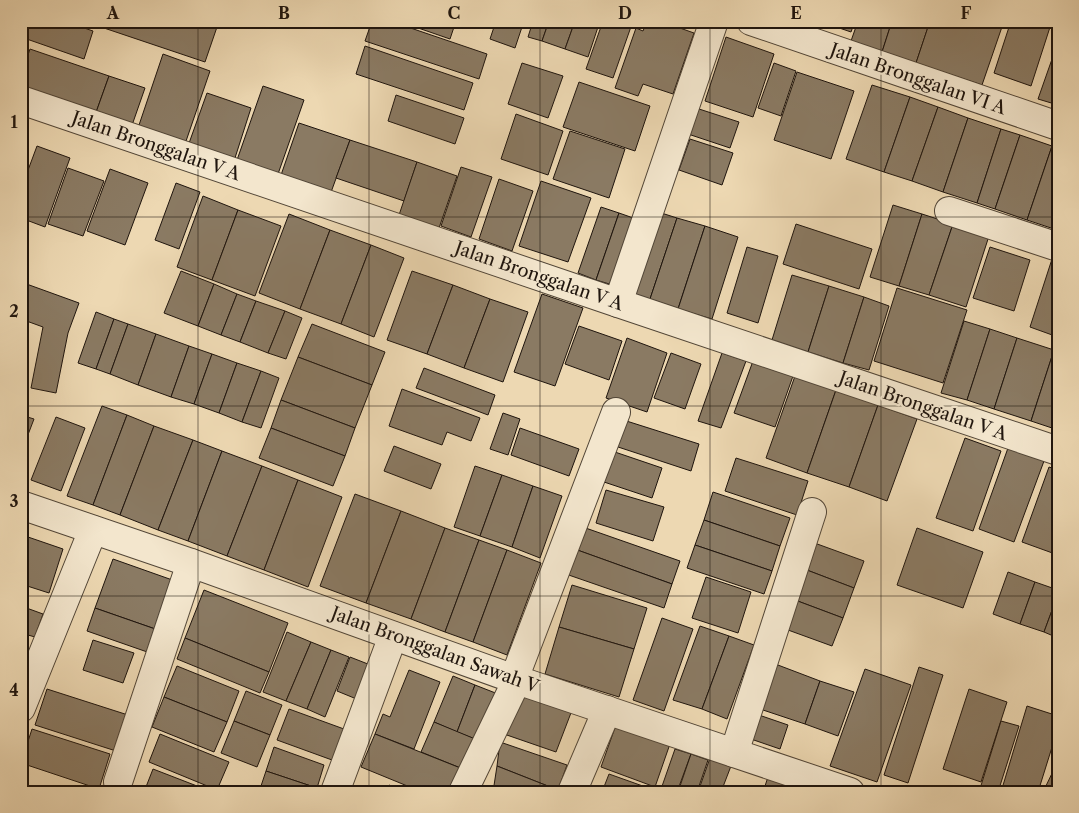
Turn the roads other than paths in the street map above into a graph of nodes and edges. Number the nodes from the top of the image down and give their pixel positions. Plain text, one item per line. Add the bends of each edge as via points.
1 (714, 21) edge
2 (750, 21) edge
3 (21, 100) edge
4 (1058, 126) edge
5 (949, 211) dead end
6 (1058, 247) edge
7 (618, 303) junction
8 (616, 412) dead end
9 (1058, 451) edge
10 (21, 506) edge
11 (812, 512) dead end
12 (93, 530) junction
13 (191, 563) junction
14 (393, 636) junction
15 (516, 679) junction
16 (21, 708) edge
17 (607, 710) junction
18 (734, 753) junction
19 (118, 782) dead end
20 (335, 792) edge
21 (463, 792) edge
22 (572, 792) edge
23 (850, 792) edge

1 - 7 street
2 - 4 street, Jalan Bronggalan VI A
3 - 7 street, Jalan Bronggalan V A
5 - 6 street
7 - 9 street, Jalan Bronggalan V A
8 - 15 street
10 - 12 street, Jalan Bronggalan Sawah V
11 - 18 street
12 - 13 street, Jalan Bronggalan Sawah V
12 - 16 street
13 - 14 street, Jalan Bronggalan Sawah V
13 - 19 street
14 - 15 street, Jalan Bronggalan Sawah V
14 - 20 street
15 - 17 street, Jalan Bronggalan Sawah V
15 - 21 street
17 - 18 street, Jalan Bronggalan Sawah V
17 - 22 street
18 - 23 street, Jalan Bronggalan Sawah V

